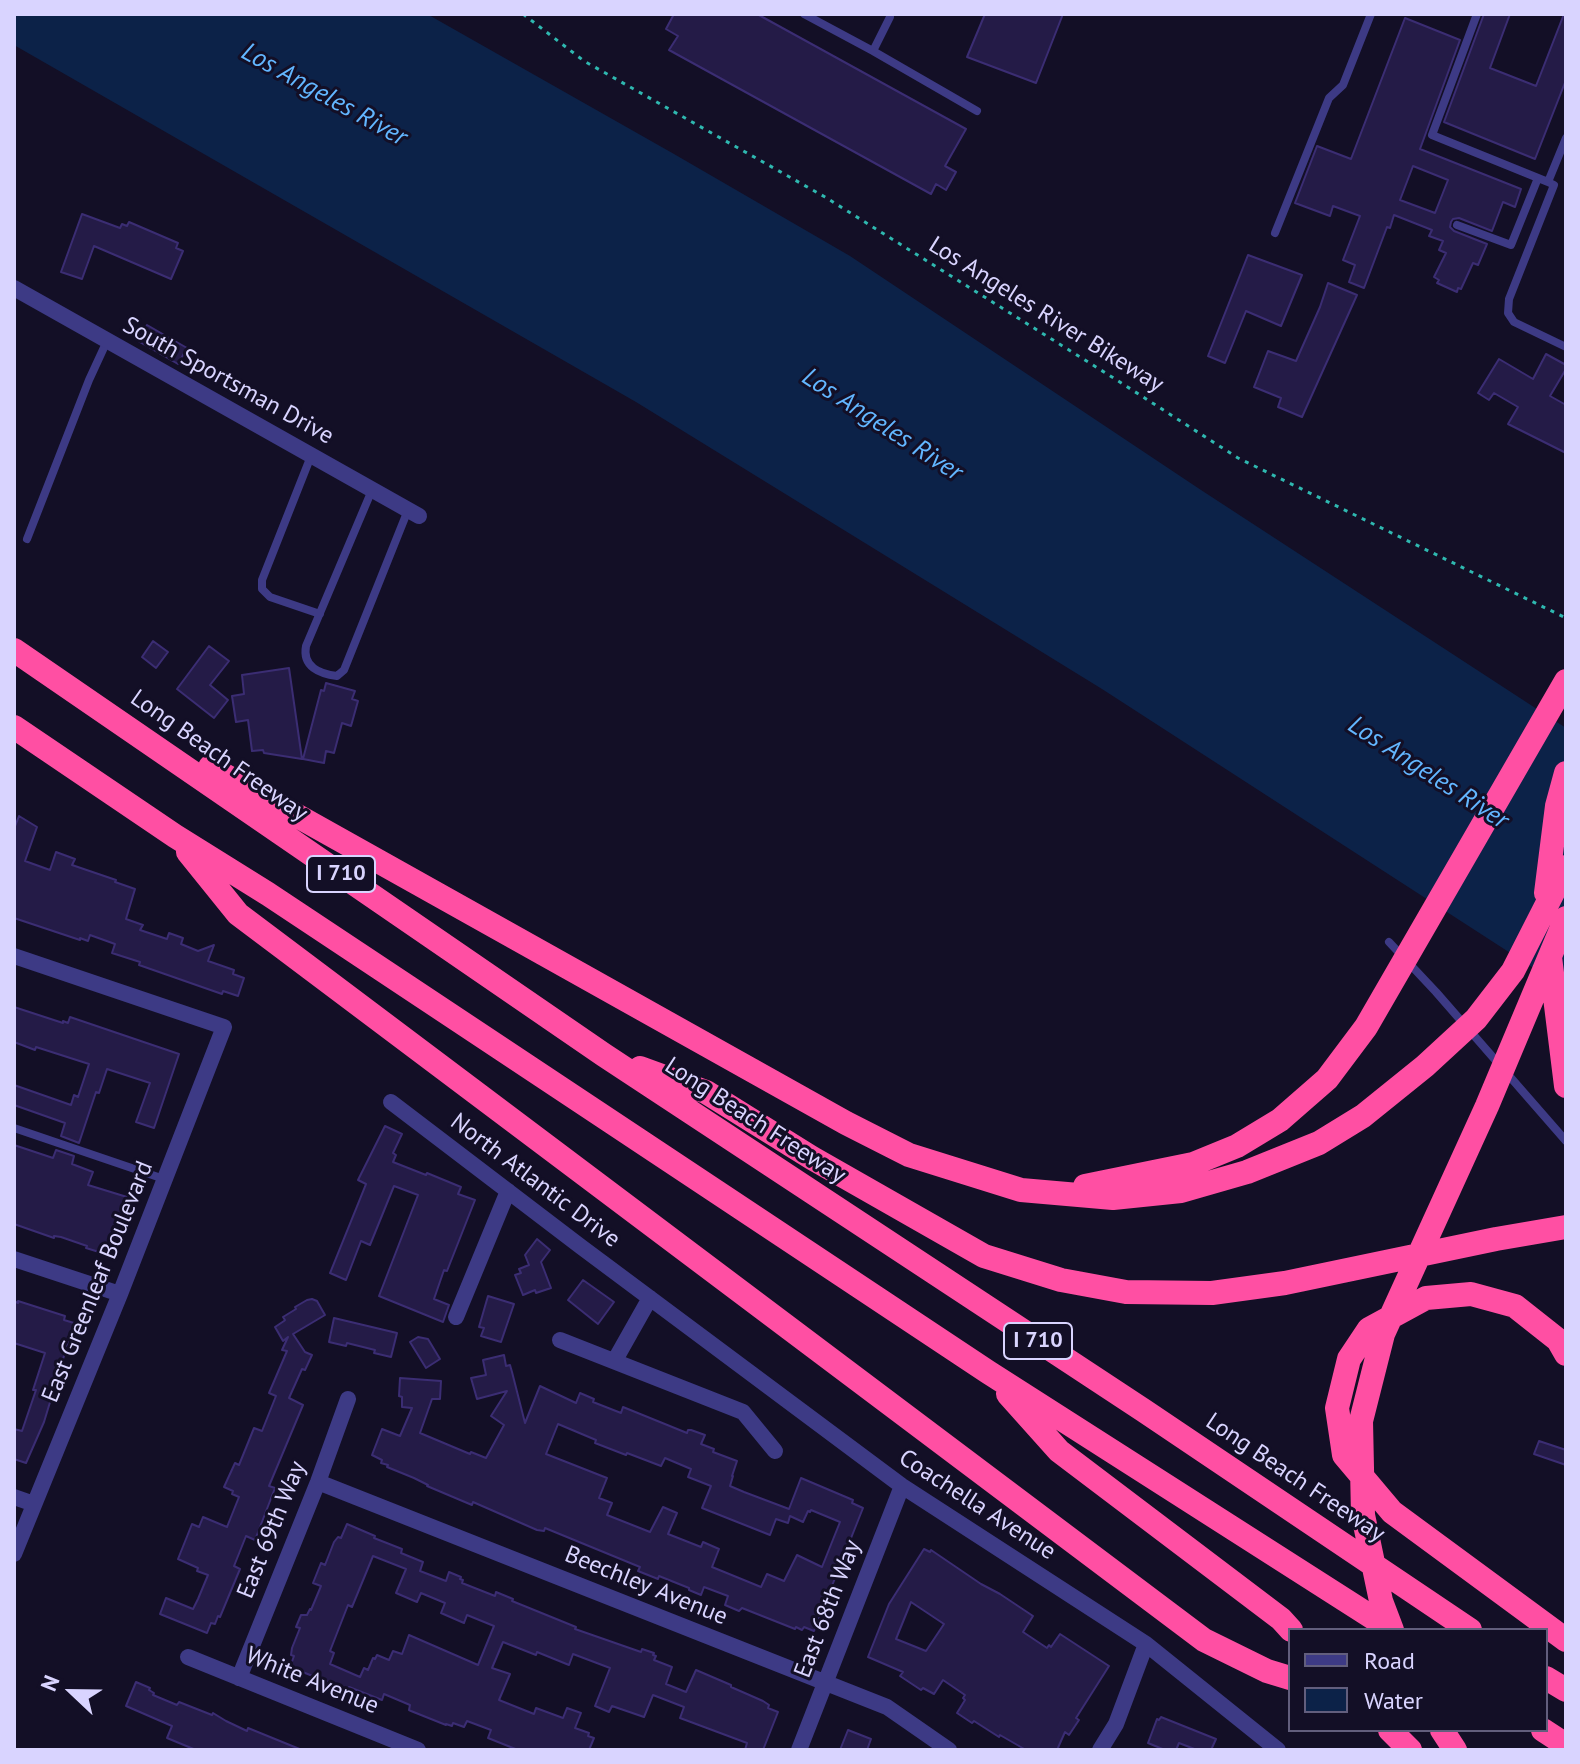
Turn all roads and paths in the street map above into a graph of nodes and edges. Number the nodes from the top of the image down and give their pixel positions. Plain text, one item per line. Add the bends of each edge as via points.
1 (523, 14) edge
2 (804, 14) edge
3 (1371, 14) edge
4 (1477, 14) edge
5 (892, 15) edge
6 (873, 51) junction
7 (977, 111) dead end
8 (1566, 138) edge
9 (1538, 178) junction
10 (1548, 182) junction
11 (1457, 225) dead end
12 (1275, 233) dead end
13 (14, 288) edge
14 (107, 340) junction
15 (1566, 347) edge
16 (311, 455) junction
17 (372, 490) junction
18 (414, 513) joint
19 (27, 539) dead end
20 (320, 614) junction
21 (1566, 618) edge
22 (14, 650) edge
23 (1566, 681) edge
24 (77, 692) junction
25 (14, 727) edge
26 (1566, 773) edge
27 (175, 836) junction
28 (1566, 867) edge
29 (1566, 918) edge
30 (1389, 942) dead end
31 (14, 956) edge
32 (604, 1055) junction
33 (1566, 1086) edge
34 (391, 1102) dead end
35 (14, 1128) edge
36 (1566, 1141) edge
37 (165, 1179) junction
38 (508, 1191) junction
39 (1051, 1193) junction
40 (1566, 1227) edge
41 (14, 1259) edge
42 (120, 1294) junction
43 (650, 1298) junction
44 (456, 1317) dead end
45 (560, 1340) dead end
46 (1566, 1354) edge
47 (615, 1360) junction
48 (988, 1372) junction
49 (348, 1399) dead end
50 (775, 1451) dead end
51 (318, 1482) junction
52 (902, 1486) junction
53 (14, 1497) edge
54 (34, 1504) junction
55 (14, 1554) edge
56 (1289, 1628) edge
57 (1389, 1628) edge
58 (1391, 1628) edge
59 (1467, 1628) edge
60 (1566, 1640) edge
61 (1146, 1644) junction
62 (188, 1657) dead end
63 (1288, 1677) edge
64 (239, 1678) junction
65 (1548, 1680) edge
66 (825, 1682) junction
67 (1566, 1690) edge
68 (1392, 1732) edge
69 (1443, 1732) edge
70 (1546, 1732) edge
71 (1566, 1745) edge
72 (418, 1750) edge
73 (799, 1750) edge
74 (949, 1750) edge
75 (1100, 1750) edge
76 (1278, 1750) edge
77 (1410, 1750) edge
78 (1455, 1750) edge

1 - 21 path, Los Angeles River Bikeway via 584,61 825,197 1238,458
2 - 6 lane
3 - 12 lane via 1343,85 1329,98
4 - 9 lane via 1432,135
5 - 6 lane
6 - 7 lane
8 - 10 lane
9 - 10 lane
9 - 11 lane via 1511,245
10 - 15 lane via 1554,185 1508,313 1514,322
13 - 14 street, South Sportsman Drive
14 - 16 street, South Sportsman Drive
14 - 19 lane
16 - 17 street, South Sportsman Drive
16 - 20 lane via 262,589 270,597
17 - 18 street, South Sportsman Drive
17 - 20 lane
18 - 20 lane via 337,676 307,663 305,654
22 - 24 highway, Long Beach Freeway / I 710
23 - 39 highway via 1366,1027 1327,1079 1280,1120 1237,1146 1193,1164
24 - 32 highway, Long Beach Freeway / I 710
24 - 39 highway via 846,1123 909,1155 1021,1190
25 - 27 highway, I 710
26 - 33 highway via 1544,906
27 - 48 highway, I 710
27 - 63 highway via 238,914 1204,1640
28 - 39 highway via 1513,971 1476,1019 1363,1116 1319,1143 1181,1191 1113,1198
29 - 58 highway via 1383,1334 1361,1421 1363,1515
30 - 36 lane
31 - 37 street, East Greenleaf Boulevard via 224,1027
32 - 40 highway via 706,1092 984,1256 1061,1280 1126,1292 1212,1293 1285,1283
32 - 59 highway, Long Beach Freeway / I 710
34 - 38 street, North Atlantic Drive
35 - 37 lane
37 - 42 street, East Greenleaf Boulevard
38 - 43 street, North Atlantic Drive
38 - 44 street
41 - 42 street
42 - 54 street, East Greenleaf Boulevard
43 - 47 street
43 - 52 street, Coachella Avenue
45 - 47 street
46 - 60 highway via 1558,1340 1515,1306 1471,1294 1426,1298 1369,1329 1349,1359 1337,1408 1344,1455 1392,1512
47 - 50 street via 743,1412
48 - 56 highway via 1059,1451
48 - 57 highway, I 710
49 - 51 street, East 69th Way
51 - 64 street, East 69th Way
51 - 66 street, Beechley Avenue
52 - 61 street, Coachella Avenue
52 - 66 street, East 68th Way
53 - 54 street
54 - 55 street, East Greenleaf Boulevard
61 - 75 street via 1116,1724
61 - 76 street, Coachella Avenue
62 - 64 street, White Avenue
64 - 72 street, White Avenue
65 - 67 highway
66 - 73 street, East 68th Way
66 - 74 street, Beechley Avenue via 887,1707
68 - 77 highway
69 - 78 highway
70 - 71 highway

